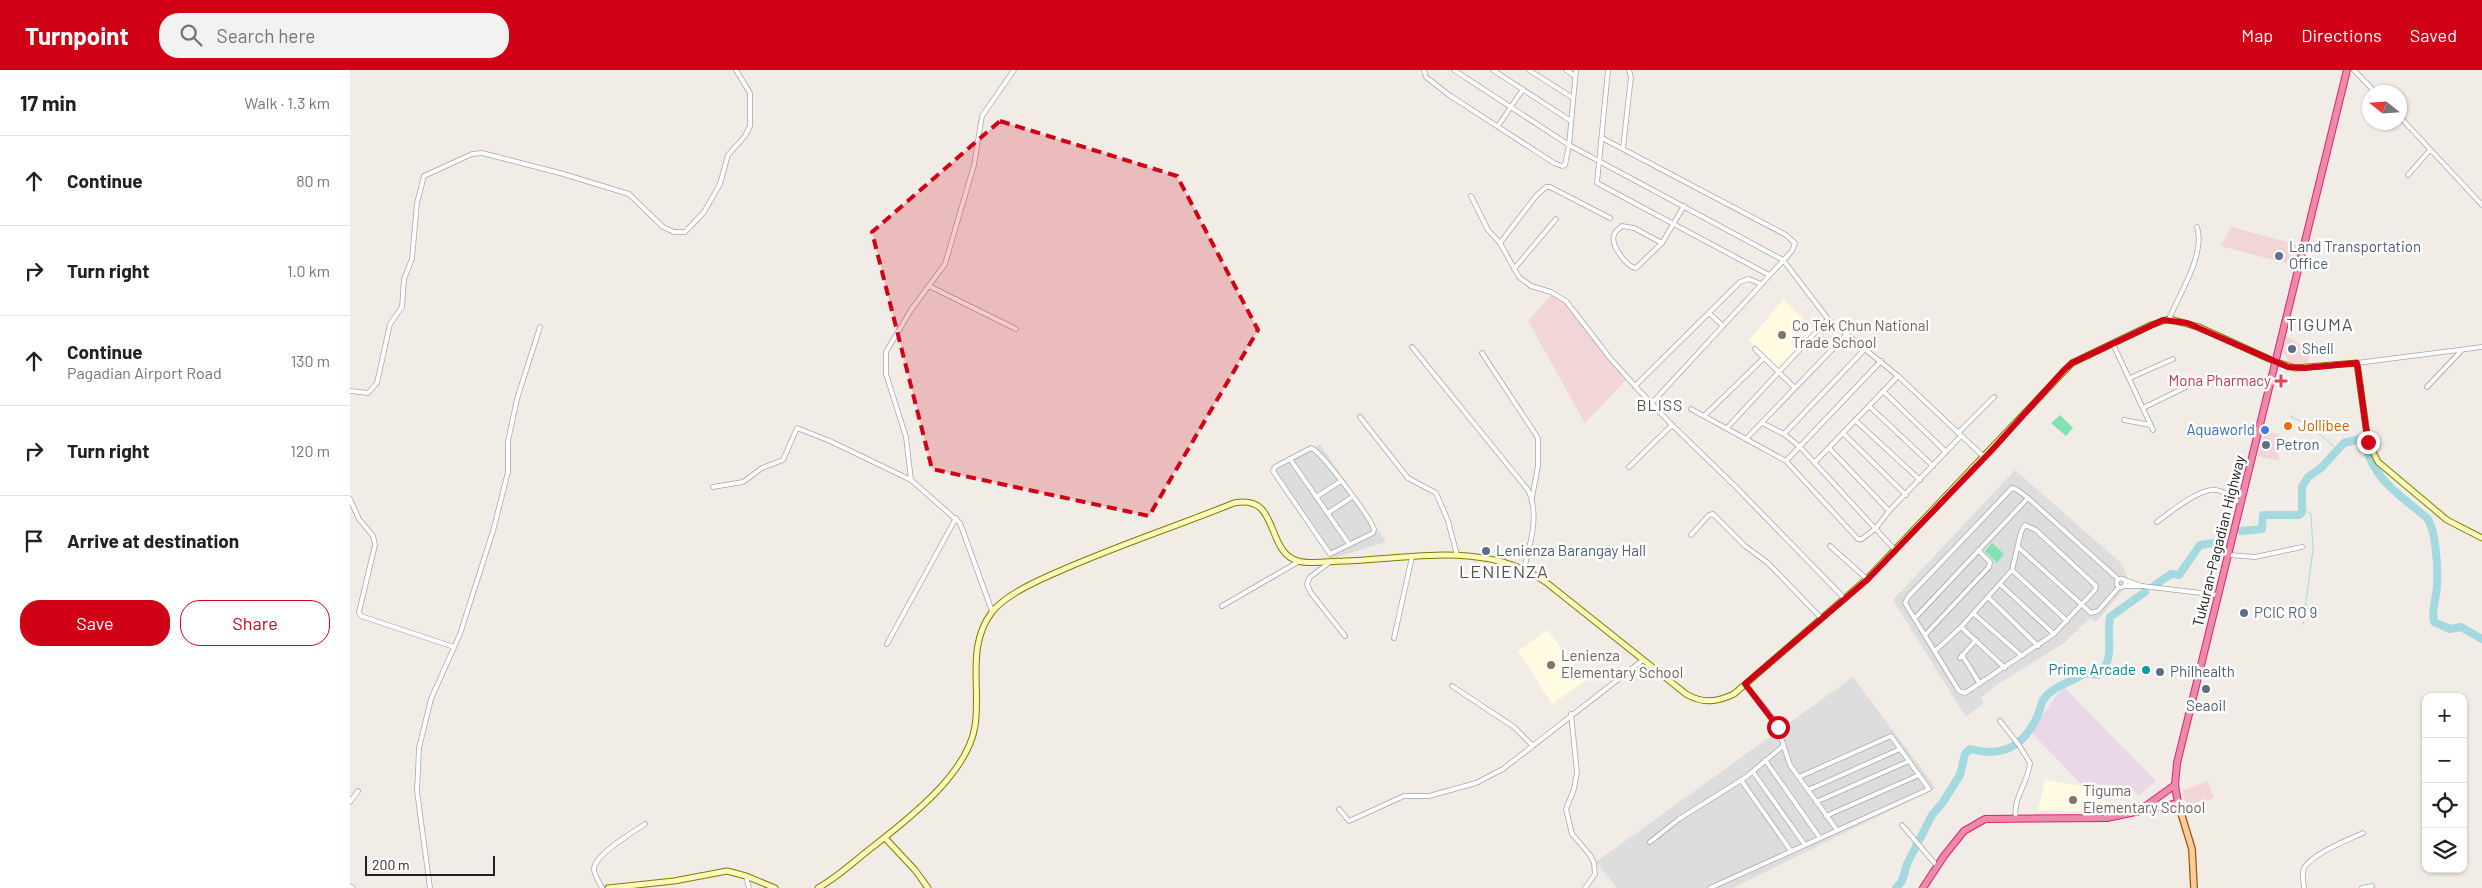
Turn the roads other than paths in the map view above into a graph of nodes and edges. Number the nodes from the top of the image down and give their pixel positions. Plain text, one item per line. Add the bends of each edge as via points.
1 (736, 70) edge
2 (1014, 70) edge
3 (1424, 70) edge
4 (1454, 70) edge
5 (1493, 70) edge
6 (1529, 70) edge
7 (1566, 70) edge
8 (1576, 70) edge
9 (1608, 70) edge
10 (1629, 70) edge
11 (2347, 70) edge
12 (2354, 70) edge
13 (1575, 76) junction
14 (2368, 85) edge
15 (1523, 89) junction
16 (1573, 98) junction
17 (1510, 108) junction
18 (1572, 121) junction
19 (2407, 125) edge
20 (1498, 126) junction
21 (1602, 138) junction
22 (1570, 145) junction
23 (1623, 148) junction
24 (2430, 150) junction
25 (1597, 160) junction
26 (2408, 175) dead end
27 (1471, 196) dead end
28 (2482, 205) edge
29 (1684, 206) junction
30 (1610, 218) dead end
31 (1556, 220) dead end
32 (1674, 226) junction
33 (2196, 227) dead end
34 (1500, 243) junction
35 (1662, 243) junction
36 (1783, 260) junction
37 (1514, 269) junction
38 (1768, 275) junction
39 (1761, 284) junction
40 (929, 286) junction
41 (1710, 314) junction
42 (1828, 319) junction
43 (2169, 320) junction
44 (1722, 325) junction
45 (540, 326) dead end
46 (1016, 330) dead end
47 (1847, 334) junction
48 (2113, 344) junction
49 (1412, 346) dead end
50 (2482, 347) edge
51 (1866, 348) junction
52 (1755, 349) dead end
53 (2462, 350) junction
54 (1482, 353) dead end
55 (1764, 358) junction
56 (2173, 359) dead end
57 (1880, 361) junction
58 (2276, 362) junction
59 (2357, 363) junction
60 (1779, 372) junction
61 (1898, 376) junction
62 (2130, 378) junction
63 (2190, 385) dead end
64 (1635, 386) junction
65 (2427, 387) dead end
66 (1795, 388) junction
67 (350, 391) edge
68 (1883, 391) junction
69 (1994, 397) dead end
70 (1651, 404) junction
71 (1869, 406) junction
72 (2143, 408) junction
73 (1691, 409) dead end
74 (1704, 416) junction
75 (1360, 417) dead end
76 (1855, 420) junction
77 (2124, 420) dead end
78 (1762, 423) junction
79 (1672, 425) junction
80 (2150, 425) junction
81 (1727, 428) junction
82 (2153, 430) dead end
83 (1843, 433) junction
84 (1784, 434) junction
85 (1960, 435) junction
86 (1746, 439) junction
87 (1800, 447) junction
88 (1829, 448) junction
89 (1946, 452) junction
90 (1984, 457) junction
91 (1290, 459) junction
92 (1786, 461) junction
93 (1815, 462) junction
94 (1933, 466) junction
95 (1630, 467) dead end
96 (912, 480) junction
97 (1920, 480) junction
98 (1341, 481) junction
99 (713, 486) dead end
100 (1906, 495) junction
101 (1316, 497) junction
102 (1352, 497) junction
103 (1532, 498) junction
104 (2028, 498) junction
105 (350, 499) edge
106 (2242, 503) junction
107 (1888, 511) junction
108 (1328, 514) junction
109 (956, 518) junction
110 (2157, 522) dead end
111 (1876, 528) junction
112 (1690, 535) dead end
113 (2482, 538) edge
114 (1349, 544) junction
115 (1830, 546) dead end
116 (2018, 547) junction
117 (2302, 547) dead end
118 (1896, 551) junction
119 (1979, 551) junction
120 (1332, 553) junction
121 (1458, 555) junction
122 (2229, 556) junction
123 (1412, 558) junction
124 (1298, 562) junction
125 (1334, 562) junction
126 (1524, 569) junction
127 (2012, 570) junction
128 (2118, 579) junction
129 (1867, 580) junction
130 (2124, 580) junction
131 (2000, 584) junction
132 (2121, 586) junction
133 (2142, 586) junction
134 (2218, 595) junction
135 (1988, 598) junction
136 (1845, 600) junction
137 (2082, 605) junction
138 (1222, 606) dead end
139 (992, 612) junction
140 (1974, 614) junction
141 (1915, 618) junction
142 (1822, 619) junction
143 (2068, 621) junction
144 (1961, 627) junction
145 (2054, 634) junction
146 (1925, 635) junction
147 (1345, 636) dead end
148 (1394, 638) dead end
149 (1976, 640) junction
150 (888, 644) dead end
151 (2038, 646) junction
152 (454, 647) junction
153 (1935, 651) junction
154 (2022, 656) junction
155 (1643, 660) junction
156 (2006, 668) junction
157 (1745, 684) junction
158 (1980, 684) junction
159 (1452, 686) dead end
160 (1571, 714) junction
161 (2000, 721) dead end
162 (1532, 745) junction
163 (1783, 746) junction
164 (1900, 749) junction
165 (1765, 760) junction
166 (1909, 761) junction
167 (1753, 772) junction
168 (1919, 775) junction
169 (1799, 777) junction
170 (1741, 780) junction
171 (2175, 785) junction
172 (1808, 790) junction
173 (358, 791) dead end
174 (350, 802) edge
175 (1816, 802) junction
176 (2178, 803) junction
177 (1339, 809) dead end
178 (2140, 810) junction
179 (1826, 816) junction
180 (2016, 818) junction
181 (645, 824) dead end
182 (1902, 825) dead end
183 (1837, 830) junction
184 (2363, 834) dead end
185 (885, 838) junction
186 (1820, 838) junction
187 (1650, 842) dead end
188 (1805, 845) junction
189 (1791, 851) junction
190 (1937, 866) junction
191 (746, 876) junction
192 (2372, 886) dead end
193 (430, 888) edge
194 (602, 888) edge
195 (608, 888) edge
196 (749, 888) edge
197 (774, 888) edge
198 (818, 888) edge
199 (928, 888) edge
200 (1585, 888) edge
201 (1710, 888) edge
202 (1923, 888) edge
203 (2194, 888) edge
204 (2304, 888) edge
205 (2362, 888) edge

1 - 67 street via 750,93 750,126 728,155 720,184 704,212 685,232 663,228 629,194 482,153 472,154 424,176 417,203 412,259 404,279 402,307 390,324 377,383 368,392
2 - 40 street via 982,116 976,159 951,246 945,264
3 - 20 street via 1426,77 1442,90
4 - 17 street
5 - 15 street
6 - 16 street
7 - 13 street
8 - 13 street
9 - 21 street
10 - 23 street via 1631,77
11 - 58 highway, Tukuran-Pagadian Highway
12 - 14 street
13 - 16 street
15 - 17 street
15 - 18 street
16 - 18 street
17 - 20 street
17 - 22 street
18 - 22 street
19 - 24 street
20 - 22 street via 1562,166 1567,160
21 - 23 street
21 - 25 street
22 - 25 street
23 - 36 street via 1792,238 1795,246
24 - 26 street
24 - 28 street
25 - 29 street
25 - 32 street via 1596,180 1600,186
27 - 34 street via 1488,230
29 - 32 street
29 - 36 street
30 - 34 street via 1546,187
31 - 37 street
32 - 35 street
32 - 38 street
33 - 43 street via 2200,239 2197,252
34 - 37 street
35 - 35 street via 1627,226 1619,228 1613,237 1633,268
36 - 38 street
36 - 42 street
37 - 64 street via 1526,283 1566,301
38 - 39 street
39 - 41 street via 1743,279
39 - 44 street
40 - 46 street
40 - 96 street via 886,352 886,374 906,437
41 - 44 street
41 - 64 street
42 - 47 street
42 - 60 street
43 - 48 street
43 - 58 street via 2199,327
44 - 70 street
45 - 152 street via 517,399 508,441 508,472 493,532
47 - 51 street
47 - 66 street
48 - 62 street
48 - 90 street via 2068,367
49 - 103 street
50 - 53 street
51 - 57 street
51 - 84 street
52 - 55 street
53 - 59 street
53 - 65 street
54 - 103 street via 1538,438 1538,466
55 - 60 street
55 - 74 street
56 - 62 street
57 - 61 street
57 - 87 street
58 - 59 street via 2295,368
58 - 106 highway, Tukuran-Pagadian Highway
59 - 113 street via 2368,442 2378,462 2447,520
60 - 66 street
60 - 81 street
61 - 68 street
61 - 85 street
62 - 72 street
63 - 72 street
64 - 70 street
66 - 78 street
68 - 71 street
68 - 89 street
69 - 85 street
70 - 79 street
71 - 76 street
71 - 94 street
72 - 80 street
73 - 74 street
74 - 81 street
75 - 121 street via 1408,478 1436,493
76 - 83 street
76 - 97 street
77 - 80 street
78 - 84 street
78 - 86 street
79 - 95 street
79 - 136 street
80 - 82 street
81 - 86 street
83 - 88 street
83 - 100 street
84 - 87 street
85 - 89 street
85 - 90 street
86 - 92 street
87 - 92 street
87 - 93 street
88 - 93 street
88 - 107 street
89 - 94 street
90 - 118 street
91 - 98 street via 1308,449 1315,449
91 - 101 street
91 - 120 street via 1275,467 1274,474
92 - 111 street via 1858,538 1864,538
93 - 111 street
94 - 97 street
96 - 99 street via 797,428 782,460 762,468 743,482
96 - 109 street
97 - 100 street
98 - 101 street
98 - 102 street
100 - 107 street
101 - 108 street
102 - 108 street
102 - 114 street via 1374,529
103 - 126 street via 1532,530
104 - 119 street
104 - 128 street
104 - 141 street via 2016,489 2010,489 1908,597 1906,605
105 - 152 street via 373,536 375,545 361,616
106 - 110 street via 2223,492 2212,490 2193,497
106 - 122 highway, Tukuran-Pagadian Highway
107 - 111 street
108 - 114 street
109 - 139 street via 970,547
109 - 150 street
111 - 118 street
112 - 142 street via 1713,514
114 - 120 street
115 - 129 street
116 - 127 street
116 - 137 street
116 - 137 street via 2025,525 2036,530 2096,586
117 - 122 street via 2255,557
118 - 129 street
119 - 141 street
119 - 146 street via 1990,562 1989,567
120 - 125 street
121 - 123 street
121 - 126 street via 1488,557
122 - 134 highway, Tukuran-Pagadian Highway
123 - 125 street
123 - 148 street
124 - 125 street
124 - 138 street
124 - 139 street via 1281,548 1260,508 1250,501 1243,501 1103,552 1014,594
125 - 147 street via 1310,577 1307,584
126 - 155 street
127 - 131 street
127 - 143 street
128 - 130 street
128 - 132 street via 2116,583
129 - 136 street
130 - 132 street
130 - 133 street
131 - 135 street
131 - 145 street
132 - 133 street
132 - 137 street via 2095,613 2090,613
133 - 134 street
134 - 171 highway, Tukuran-Pagadian Highway via 2177,763
135 - 140 street
135 - 151 street
136 - 142 street
137 - 143 street
139 - 185 street via 976,652 976,716 970,747 930,799
140 - 144 street
140 - 154 street
141 - 146 street
142 - 157 street
143 - 145 street
144 - 149 street
144 - 153 street
145 - 151 street
146 - 153 street
149 - 156 street
149 - 158 street via 1961,656
151 - 154 street
152 - 193 street via 431,699 417,766 417,799
153 - 158 street via 1960,692 1965,693
154 - 156 street
155 - 157 street via 1686,694 1703,701 1724,698
155 - 160 street
156 - 158 street
157 - 163 street via 1776,722
159 - 162 street via 1514,726
160 - 162 street
160 - 200 street via 1577,772 1566,809 1574,838 1594,863 1595,874
161 - 180 street via 2020,744 2030,763 2025,786 2014,806
162 - 177 street via 1503,769 1476,783 1430,796 1404,796 1349,821
163 - 165 street
163 - 169 street
164 - 166 street
164 - 169 street via 1891,736
164 - 172 street
165 - 167 street
165 - 186 street
166 - 168 street
166 - 175 street
167 - 170 street
167 - 188 street
168 - 179 street
168 - 183 street via 1928,789
169 - 172 street
170 - 187 street via 1679,819
170 - 189 street
171 - 176 highway, Tukuran-Pagadian Highway
171 - 178 highway
172 - 175 street
173 - 174 street
175 - 179 street
176 - 178 highway
176 - 203 main road via 2192,850
178 - 180 highway via 2122,817 2107,818
179 - 183 street
180 - 190 highway via 1985,819 1974,823
181 - 194 street via 608,849 598,862 594,871
182 - 190 street
183 - 186 street
184 - 204 street via 2322,853 2306,865
185 - 198 street
185 - 199 street
186 - 188 street
188 - 189 street
189 - 201 street
190 - 202 highway
191 - 195 street via 727,871
191 - 196 street
191 - 197 street
192 - 205 street

